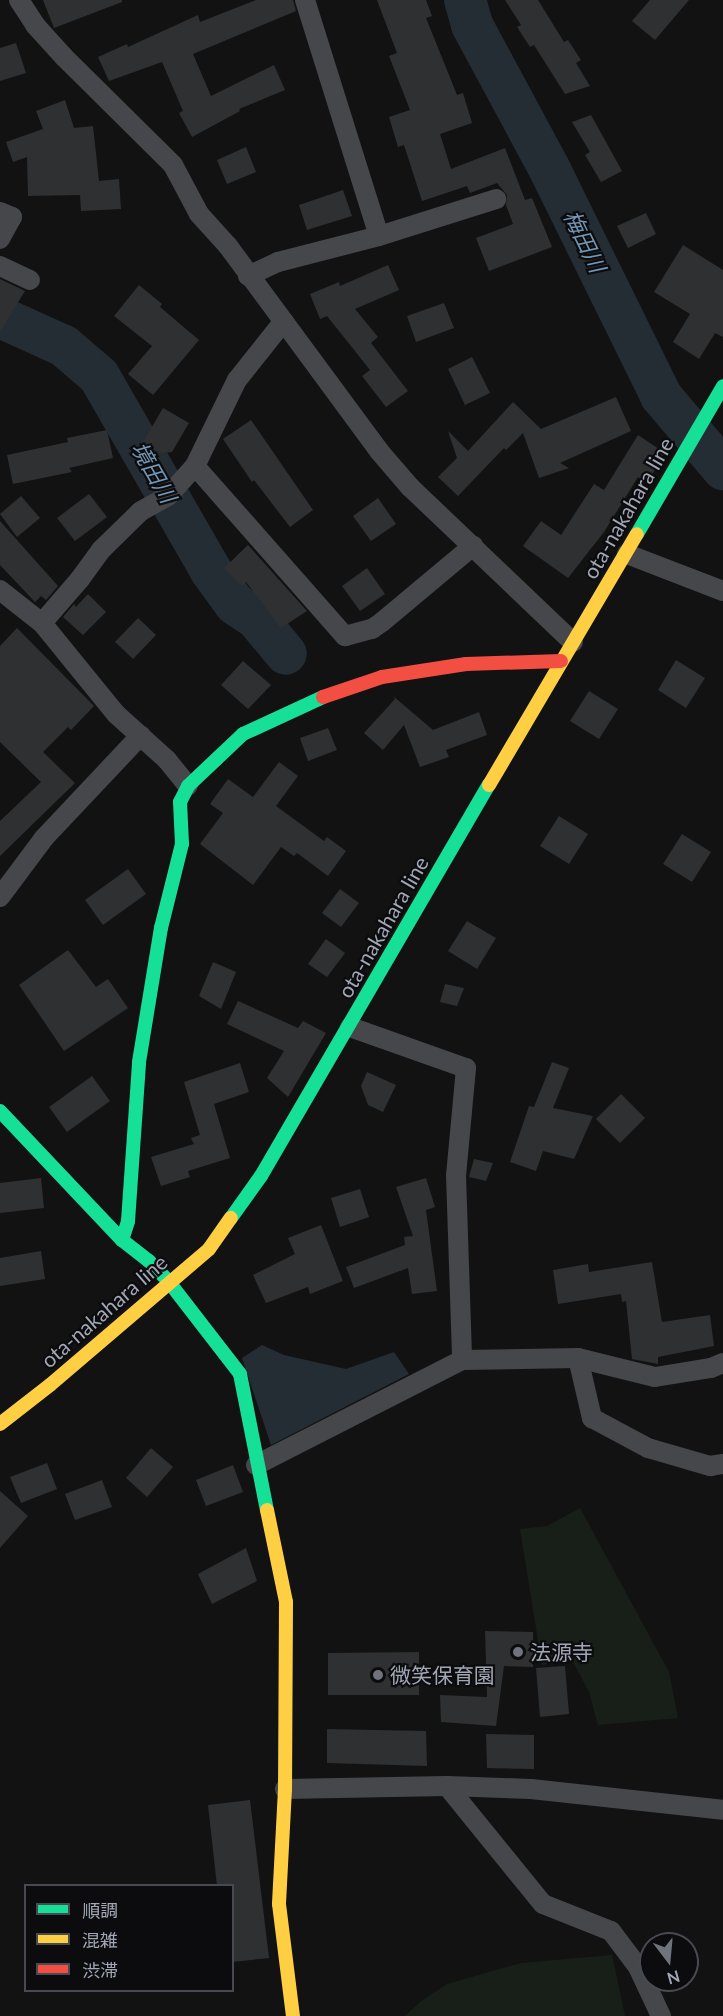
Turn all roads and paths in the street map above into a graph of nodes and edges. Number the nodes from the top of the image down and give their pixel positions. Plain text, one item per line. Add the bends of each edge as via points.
1 (19, 0) edge
2 (305, 0) edge
3 (496, 199) dead end
4 (0, 212) edge
5 (379, 236) junction
6 (0, 239) edge
7 (0, 266) edge
8 (248, 276) junction
9 (30, 280) dead end
10 (284, 321) junction
11 (723, 386) edge
12 (195, 466) junction
13 (473, 546) junction
14 (627, 554) junction
15 (0, 590) edge
16 (723, 591) edge
17 (42, 623) junction
18 (573, 642) junction
19 (561, 661) junction
20 (141, 735) junction
21 (188, 786) junction
22 (0, 897) edge
23 (350, 1027) junction
24 (0, 1111) edge
25 (122, 1240) junction
26 (169, 1282) junction
27 (578, 1358) junction
28 (462, 1360) junction
29 (723, 1363) edge
30 (0, 1424) edge
31 (723, 1464) edge
32 (256, 1465) junction
33 (447, 1786) junction
34 (285, 1789) junction
35 (723, 1810) edge
36 (293, 2016) edge
37 (661, 2016) edge

1 - 8 street via 64,57 173,165 199,214
2 - 5 street
3 - 5 street
4 - 6 street via 12,217
5 - 8 street via 278,262
7 - 9 street
8 - 10 street
10 - 12 street via 237,380
10 - 13 street via 379,451 410,487
11 - 14 street, ota-nakahara line
12 - 13 street via 345,636 372,629 382,622
12 - 17 street via 168,496 141,511 101,550
13 - 18 street
14 - 16 street
14 - 18 street, ota-nakahara line
15 - 17 street
17 - 20 street via 116,714
18 - 19 street, ota-nakahara line
19 - 21 street via 466,664 382,678 331,693 243,734
19 - 23 street, ota-nakahara line
20 - 21 street
20 - 22 street via 44,837
21 - 25 street via 180,802 182,844 162,928 139,1062 128,1221
23 - 26 street, ota-nakahara line via 261,1176 209,1249
23 - 28 street via 466,1068 456,1175
24 - 25 street
25 - 26 street
26 - 30 street, ota-nakahara line
26 - 32 street via 240,1374
27 - 28 street
27 - 29 street via 655,1377
27 - 31 street via 591,1418 648,1448 710,1466
28 - 32 street
32 - 34 street via 286,1602
33 - 34 street
33 - 35 street via 531,1788
33 - 37 street via 543,1904 611,1931 638,1967
34 - 36 street via 279,1904

